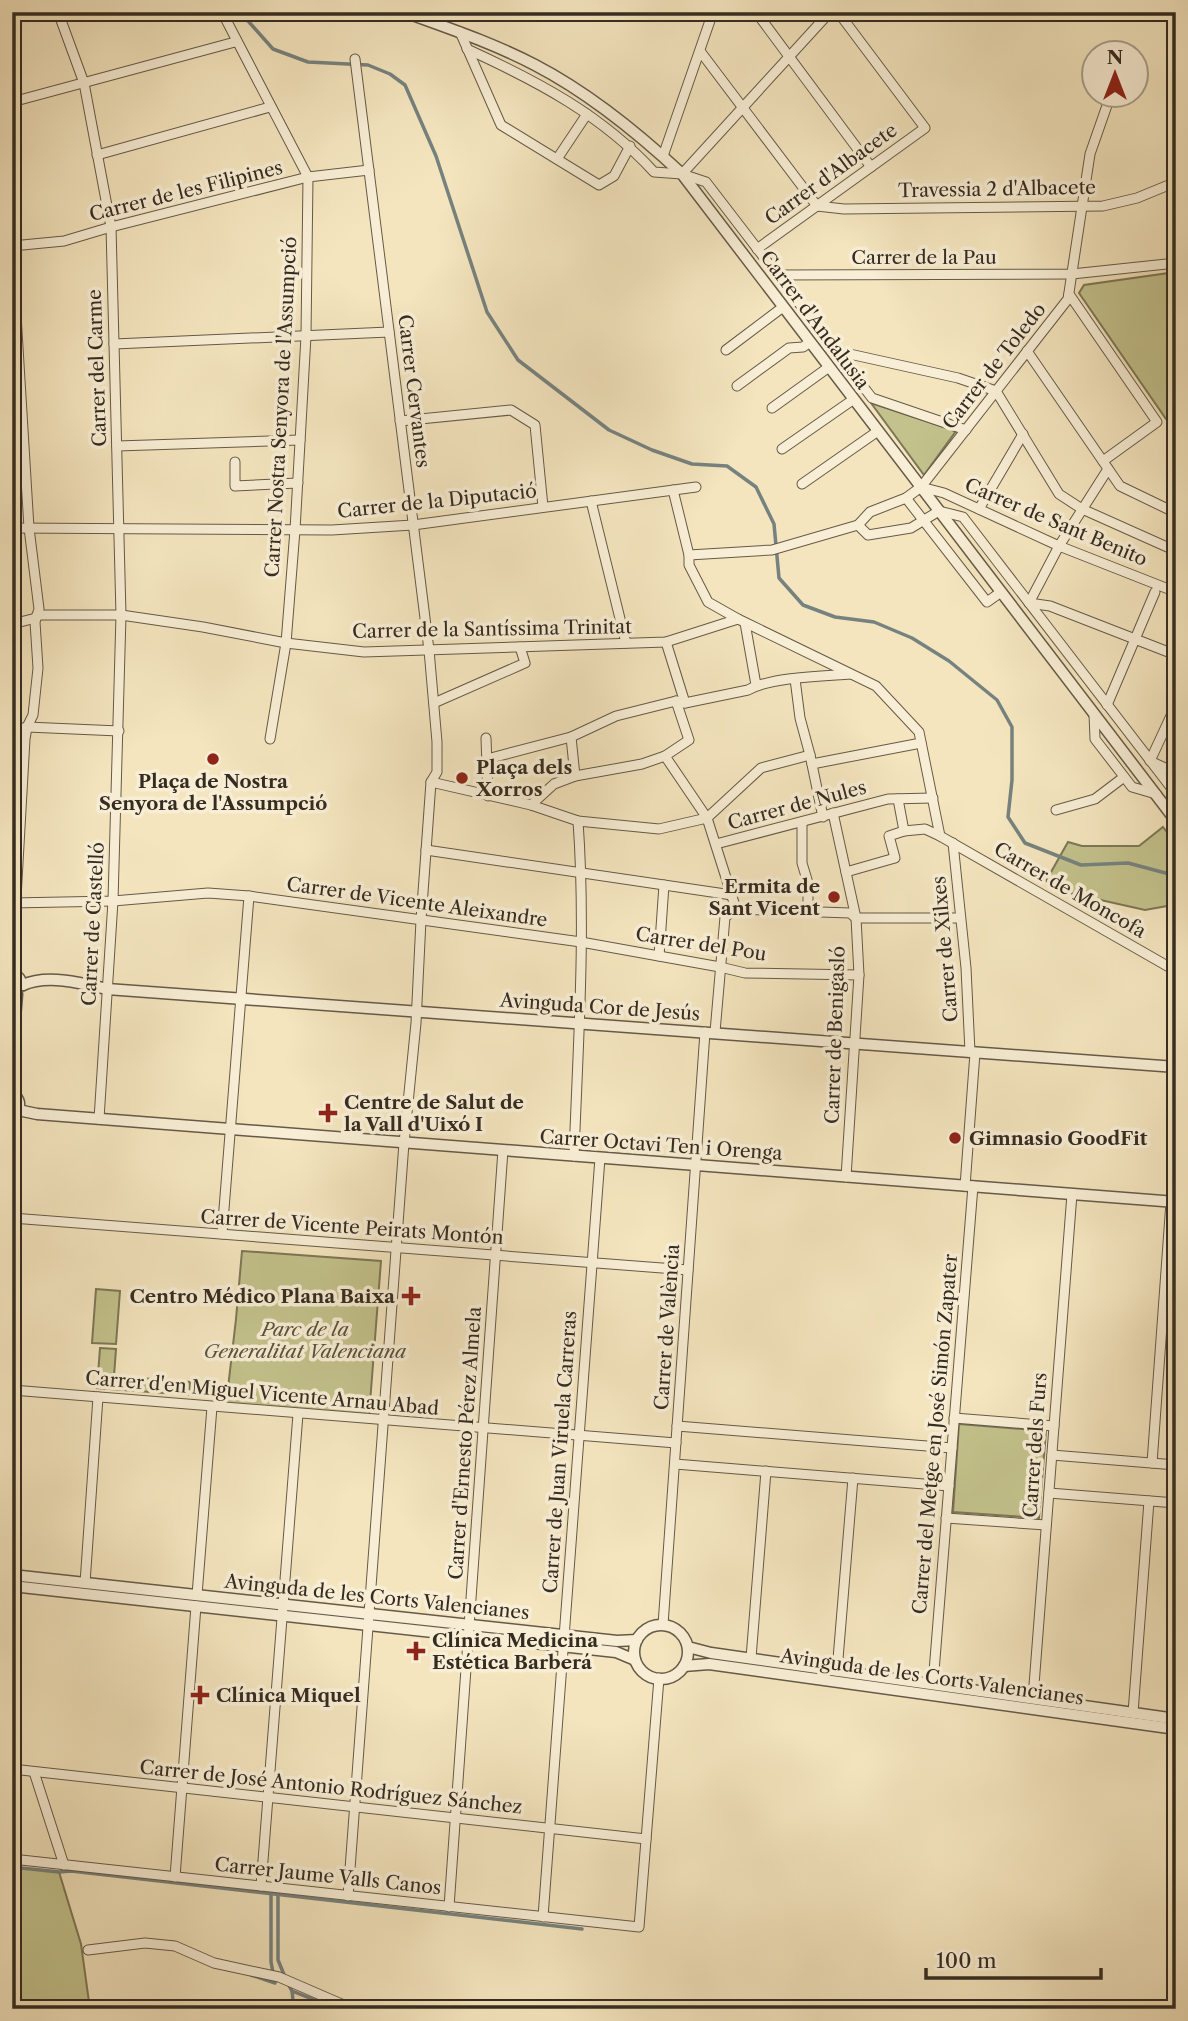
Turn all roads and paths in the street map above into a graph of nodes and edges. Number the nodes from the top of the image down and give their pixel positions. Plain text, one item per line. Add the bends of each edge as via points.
1 (58, 12) edge
2 (222, 12) edge
3 (404, 12) edge
4 (713, 12) edge
5 (755, 12) edge
6 (830, 12) edge
7 (838, 12) edge
8 (460, 32) junction
9 (235, 42) junction
10 (467, 49) junction
11 (700, 51) junction
12 (789, 57) junction
13 (355, 59) dead end
14 (84, 83) junction
15 (12, 102) edge
16 (270, 107) junction
17 (743, 107) junction
18 (1106, 108) edge
19 (587, 114) junction
20 (630, 146) junction
21 (97, 155) junction
22 (663, 156) junction
23 (557, 159) junction
24 (871, 167) junction
25 (369, 170) junction
26 (682, 174) junction
27 (308, 177) junction
28 (1175, 182) edge
29 (1082, 205) junction
30 (817, 206) junction
31 (111, 227) junction
32 (12, 247) edge
33 (757, 249) junction
34 (1176, 263) edge
35 (1072, 274) junction
36 (777, 275) junction
37 (13, 279) edge
38 (1069, 294) junction
39 (783, 307) junction
40 (389, 332) junction
41 (306, 336) junction
42 (810, 342) junction
43 (114, 344) junction
44 (726, 350) dead end
45 (836, 351) junction
46 (1027, 351) junction
47 (830, 368) junction
48 (737, 386) dead end
49 (996, 391) junction
50 (854, 399) junction
51 (772, 408) dead end
52 (400, 421) junction
53 (966, 430) junction
54 (878, 431) junction
55 (1023, 434) junction
56 (300, 440) junction
57 (117, 446) junction
58 (782, 449) dead end
59 (235, 463) dead end
60 (1106, 465) junction
61 (298, 483) junction
62 (802, 484) dead end
63 (696, 487) dead end
64 (921, 487) junction
65 (673, 490) junction
66 (906, 498) junction
67 (591, 501) junction
68 (543, 507) junction
69 (979, 509) junction
70 (1083, 509) junction
71 (939, 510) junction
72 (1176, 513) edge
73 (923, 521) junction
74 (413, 525) junction
75 (858, 526) junction
76 (951, 526) junction
77 (12, 528) edge
78 (29, 528) junction
79 (119, 529) junction
80 (295, 530) junction
81 (936, 538) junction
82 (967, 547) junction
83 (1059, 547) junction
84 (1176, 551) edge
85 (689, 555) junction
86 (953, 559) junction
87 (1001, 592) junction
88 (1155, 592) dead end
89 (1176, 592) edge
90 (1029, 603) junction
91 (121, 615) junction
92 (37, 617) junction
93 (742, 621) junction
94 (12, 624) edge
95 (1135, 639) junction
96 (666, 642) junction
97 (286, 643) junction
98 (626, 643) junction
99 (520, 647) junction
100 (429, 650) junction
101 (1176, 655) edge
102 (851, 674) junction
103 (795, 679) junction
104 (752, 688) junction
105 (681, 702) junction
106 (434, 703) junction
107 (1107, 705) junction
108 (1175, 708) edge
109 (1094, 714) junction
110 (27, 727) junction
111 (12, 731) edge
112 (119, 731) junction
113 (571, 737) junction
114 (486, 738) dead end
115 (270, 739) dead end
116 (921, 743) junction
117 (666, 756) junction
118 (487, 759) junction
119 (811, 760) junction
120 (1150, 761) junction
121 (1176, 773) edge
122 (575, 776) junction
123 (1124, 777) junction
124 (431, 782) junction
125 (1156, 794) junction
126 (1176, 794) edge
127 (933, 795) junction
128 (488, 796) junction
129 (893, 799) junction
130 (531, 805) junction
131 (1056, 810) dead end
132 (828, 815) junction
133 (707, 818) junction
134 (578, 821) junction
135 (1176, 821) edge
136 (802, 822) junction
137 (900, 833) junction
138 (947, 840) junction
139 (716, 844) junction
140 (426, 850) junction
141 (581, 872) junction
142 (846, 872) junction
143 (664, 885) junction
144 (732, 895) junction
145 (249, 896) junction
146 (113, 901) junction
147 (15, 904) edge
148 (736, 909) junction
149 (808, 910) junction
150 (856, 918) junction
151 (960, 918) junction
152 (421, 920) junction
153 (581, 943) junction
154 (659, 956) junction
155 (720, 967) junction
156 (12, 969) edge
157 (1176, 971) edge
158 (859, 975) junction
159 (12, 977) edge
160 (107, 989) junction
161 (18, 991) edge
162 (240, 999) junction
163 (416, 1012) junction
164 (578, 1023) junction
165 (710, 1032) junction
166 (854, 1044) junction
167 (972, 1052) junction
168 (12, 1055) edge
169 (1176, 1067) edge
170 (12, 1093) edge
171 (15, 1113) edge
172 (99, 1119) junction
173 (230, 1129) junction
174 (404, 1143) junction
175 (503, 1150) junction
176 (575, 1156) junction
177 (600, 1158) junction
178 (696, 1165) junction
179 (846, 1177) junction
180 (969, 1186) junction
181 (1072, 1194) junction
182 (1174, 1202) edge
183 (12, 1218) edge
184 (222, 1234) junction
185 (396, 1248) junction
186 (496, 1255) junction
187 (592, 1263) junction
188 (688, 1270) junction
189 (12, 1390) edge
190 (98, 1397) junction
191 (212, 1406) junction
192 (298, 1413) junction
193 (954, 1418) junction
194 (383, 1421) junction
195 (677, 1426) junction
196 (1054, 1426) junction
197 (483, 1429) junction
198 (579, 1437) junction
199 (676, 1443) junction
200 (952, 1448) junction
201 (1052, 1455) junction
202 (1152, 1463) junction
203 (675, 1464) junction
204 (1176, 1465) edge
205 (766, 1471) junction
206 (853, 1478) junction
207 (949, 1486) junction
208 (1049, 1493) junction
209 (1149, 1501) junction
210 (1176, 1503) edge
211 (946, 1518) junction
212 (1046, 1525) junction
213 (12, 1575) edge
214 (12, 1586) edge
215 (85, 1588) junction
216 (197, 1601) junction
217 (282, 1610) junction
218 (368, 1619) junction
219 (663, 1625) junction
220 (469, 1630) junction
221 (637, 1640) junction
222 (564, 1641) junction
223 (688, 1647) junction
224 (751, 1658) junction
225 (635, 1660) junction
226 (684, 1666) junction
227 (837, 1671) junction
228 (659, 1678) junction
229 (933, 1684) junction
230 (1033, 1698) junction
231 (1133, 1713) junction
232 (1176, 1719) edge
233 (1176, 1729) edge
234 (12, 1769) edge
235 (34, 1772) junction
236 (182, 1788) junction
237 (268, 1797) junction
238 (354, 1807) junction
239 (456, 1818) junction
240 (550, 1828) junction
241 (646, 1839) junction
242 (12, 1859) edge
243 (64, 1865) junction
244 (175, 1877) junction
245 (261, 1886) junction
246 (348, 1896) junction
247 (449, 1907) junction
248 (543, 1917) junction
249 (88, 1950) dead end
250 (353, 2009) edge

1 - 14 street, Carrer del Carme
2 - 9 street, Carrer Nostra Senyora de l'Assumpció
3 - 8 street, Carrer d'Andalusia
4 - 11 street
5 - 12 street
6 - 12 street
7 - 24 street, Carrer d'Albacete via 925,128
8 - 10 street
8 - 22 street, Carrer d'Andalusia via 534,64 588,97
9 - 14 street
9 - 16 street, Carrer Nostra Senyora de l'Assumpció
10 - 19 street, Carrer d'Andalusia via 532,79
10 - 23 street via 501,125
11 - 17 street
11 - 22 street
12 - 17 street
12 - 24 street
13 - 25 street, Carrer Cervantes
14 - 15 street
14 - 21 street, Carrer del Carme
16 - 21 street
16 - 27 street, Carrer Nostra Senyora de l'Assumpció
17 - 26 street
17 - 30 street
18 - 29 street, Carrer de Toledo via 1090,154
19 - 20 street, Carrer d'Andalusia
19 - 23 street
20 - 23 street via 614,176 599,185
20 - 26 street, Carrer d'Andalusia via 654,172
21 - 31 street, Carrer del Carme
22 - 26 street, Carrer d'Andalusia
24 - 30 street, Carrer d'Albacete
25 - 27 street, Carrer de les Filipines
25 - 40 street, Carrer Cervantes
26 - 33 street, Carrer d'Andalusia via 706,182
26 - 39 street, Carrer d'Andalusia
27 - 31 street, Carrer de les Filipines
27 - 41 street, Carrer Nostra Senyora de l'Assumpció
28 - 29 street, Travessia 2 d'Albacete via 1137,198 1102,206
29 - 30 street, Travessia 2 d'Albacete
29 - 35 street, Carrer de Toledo
30 - 33 street, Carrer d'Albacete
31 - 32 street, Carrer de les Filipines via 64,242
31 - 43 street, Carrer del Carme
32 - 37 street
33 - 36 street, Carrer d'Andalusia
34 - 35 street, Carrer de la Pau
35 - 36 street, Carrer de la Pau
35 - 38 street, Carrer de Toledo
36 - 45 street, Carrer d'Andalusia
37 - 78 street
38 - 46 street, Carrer de Toledo
38 - 60 street via 1157,422
39 - 42 street, Carrer d'Andalusia
39 - 44 street
40 - 41 street
40 - 52 street, Carrer Cervantes
41 - 43 street
41 - 56 street, Carrer Nostra Senyora de l'Assumpció
42 - 47 street, Carrer d'Andalusia
42 - 48 street via 789,348
43 - 57 street, Carrer del Carme
45 - 49 street
45 - 53 street, Carrer d'Andalusia via 872,398
46 - 49 street, Carrer de Toledo
46 - 60 street
47 - 50 street, Carrer d'Andalusia
47 - 51 street
49 - 53 street, Carrer de Toledo
49 - 55 street
50 - 54 street, Carrer d'Andalusia
50 - 58 street
52 - 68 street via 511,410 535,425
52 - 74 street, Carrer Cervantes
53 - 64 street, Carrer de Toledo
54 - 62 street
54 - 64 street, Carrer d'Andalusia
55 - 69 street
55 - 70 street via 1059,494
56 - 57 street
56 - 61 street, Carrer Nostra Senyora de l'Assumpció
57 - 79 street, Carrer del Carme
59 - 61 street via 235,486
60 - 70 street
60 - 72 street via 1120,486
61 - 80 street, Carrer Nostra Senyora de l'Assumpció
63 - 65 street, Carrer de la Diputació
64 - 66 street
64 - 69 street, Carrer de Sant Benito
64 - 71 street, Carrer d'Andalusia
65 - 67 street, Carrer de la Diputació
65 - 85 street
66 - 73 street
66 - 75 street via 870,512
67 - 68 street, Carrer de la Diputació
67 - 98 street
68 - 74 street, Carrer de la Diputació
69 - 83 street, Carrer de Sant Benito
70 - 83 street
70 - 84 street
71 - 73 street
71 - 76 street, Carrer d'Andalusia
71 - 90 street, Carrer d'Andalusia via 963,517
73 - 75 street via 911,528 868,535
73 - 81 street
74 - 80 street, Carrer de la Diputació
74 - 100 street, Carrer Cervantes
75 - 85 street via 772,550
76 - 81 street
76 - 82 street, Carrer d'Andalusia
77 - 78 street, Carrer de la Diputació
78 - 79 street, Carrer de la Diputació
78 - 92 street
79 - 80 street, Carrer de la Diputació
79 - 91 street, Carrer del Carme
80 - 97 street, Carrer Nostra Senyora de l'Assumpció
81 - 86 street
82 - 86 street
82 - 87 street, Carrer d'Andalusia
83 - 89 street, Carrer de Sant Benito
83 - 90 street
85 - 93 street via 689,565 708,602
86 - 87 street via 986,603
87 - 109 street, Carrer d'Andalusia
88 - 95 street
90 - 95 street via 1050,606
90 - 107 street, Carrer d'Andalusia
91 - 92 street, Carrer de la Santíssima Trinitat
91 - 97 street, Carrer de la Santíssima Trinitat
91 - 112 street, Carrer del Carme
92 - 94 street, Carrer de la Santíssima Trinitat
92 - 110 street via 38,668 33,715
93 - 96 street, Carrer de la Santíssima Trinitat
93 - 102 street
93 - 104 street
95 - 101 street
95 - 107 street
96 - 98 street, Carrer de la Santíssima Trinitat
96 - 105 street
97 - 100 street, Carrer de la Santíssima Trinitat via 365,652
97 - 115 street, Carrer Nostra Senyora de l'Assumpció
98 - 99 street, Carrer de la Santíssima Trinitat
99 - 100 street, Carrer de la Santíssima Trinitat
99 - 106 street via 525,663
100 - 106 street, Carrer Cervantes
102 - 103 street
102 - 116 street via 876,686 919,732
103 - 104 street
103 - 119 street, Carrer de Benigasló
104 - 105 street
105 - 113 street via 615,716
105 - 117 street via 689,740
106 - 124 street, Carrer Cervantes via 437,772
107 - 120 street, Carrer d'Andalusia
108 - 120 street
109 - 123 street, Carrer d'Andalusia via 1095,739
109 - 125 street, Carrer d'Andalusia
110 - 111 street
110 - 112 street
110 - 147 street
112 - 146 street, Carrer de Castelló
113 - 118 street
113 - 122 street
114 - 118 street
116 - 119 street
116 - 127 street, Carrer de Xilxes
117 - 122 street
117 - 133 street
118 - 128 street
119 - 132 street, Carrer de Benigasló
119 - 133 street via 761,768
120 - 121 street
120 - 126 street, Carrer d'Andalusia
122 - 130 street via 554,784
123 - 125 street, Carrer d'Andalusia via 1132,787
123 - 131 street via 1095,799
124 - 128 street
124 - 140 street
125 - 135 street, Carrer d'Andalusia
127 - 129 street, Carrer de Nules
127 - 138 street, Carrer de Xilxes
128 - 130 street
129 - 132 street, Carrer de Nules
129 - 137 street
130 - 134 street
132 - 136 street, Carrer de Nules
132 - 142 street, Carrer de Benigasló
133 - 134 street via 659,829
133 - 139 street
134 - 141 street
136 - 139 street, Carrer de Nules
136 - 149 street
137 - 138 street via 925,829
137 - 142 street via 889,836 895,858
138 - 151 street, Carrer de Xilxes
138 - 157 street, Carrer de Moncofa
139 - 144 street
140 - 141 street
140 - 152 street
141 - 143 street
141 - 153 street
142 - 150 street, Carrer de Benigasló
143 - 144 street
143 - 154 street
144 - 148 street
145 - 146 street, Carrer de Vicente Aleixandre via 208,893
145 - 152 street, Carrer de Vicente Aleixandre
145 - 162 street
146 - 147 street, Carrer de Vicente Aleixandre
146 - 160 street, Carrer de Castelló
147 - 156 street
148 - 149 street
148 - 155 street, Carrer de València via 725,917
149 - 150 street via 850,913
150 - 151 street
150 - 158 street, Carrer de Benigasló
151 - 167 street, Carrer de Xilxes
152 - 153 street, Carrer de Vicente Aleixandre
152 - 163 street
153 - 154 street, Carrer del Pou
153 - 164 street
154 - 155 street, Carrer del Pou
155 - 158 street, Carrer del Pou via 745,973
155 - 165 street, Carrer de València
158 - 166 street, Carrer de Benigasló
159 - 161 street via 19,978
160 - 161 street, Avinguda Cor de Jesús via 34,980
160 - 162 street, Avinguda Cor de Jesús
160 - 172 street, Carrer de Castelló
161 - 168 street
162 - 163 street, Avinguda Cor de Jesús
162 - 173 street
163 - 164 street, Avinguda Cor de Jesús
163 - 174 street
164 - 165 street, Avinguda Cor de Jesús
164 - 176 street
165 - 166 street, Avinguda Cor de Jesús
165 - 178 street, Carrer de València
166 - 167 street, Avinguda Cor de Jesús
166 - 179 street, Carrer de Benigasló
167 - 169 street, Avinguda Cor de Jesús
167 - 180 street, Carrer de Xilxes
170 - 171 street via 20,1104
171 - 172 street, Carrer Octavi Ten i Orenga
172 - 173 street, Carrer Octavi Ten i Orenga
173 - 174 street, Carrer Octavi Ten i Orenga
173 - 184 street
174 - 175 street, Carrer Octavi Ten i Orenga
174 - 185 street
175 - 176 street, Carrer Octavi Ten i Orenga
175 - 186 street, Carrer d'Ernesto Pérez Almela
176 - 177 street, Carrer Octavi Ten i Orenga
177 - 178 street, Carrer Octavi Ten i Orenga
177 - 187 street, Carrer de Juan Viruela Carreras
178 - 179 street, Carrer Octavi Ten i Orenga
178 - 188 street, Carrer de València
179 - 180 street, Carrer Octavi Ten i Orenga
180 - 181 street, Carrer Octavi Ten i Orenga
180 - 193 street, Carrer del Metge en José Simón Zapater
181 - 182 street, Carrer Octavi Ten i Orenga
181 - 196 street, Carrer dels Furs
182 - 202 street
183 - 184 street, Carrer de Vicente Peirats Montón
184 - 185 street, Carrer de Vicente Peirats Montón
185 - 186 street, Carrer de Vicente Peirats Montón
185 - 194 street
186 - 187 street, Carrer de Vicente Peirats Montón
186 - 197 street, Carrer d'Ernesto Pérez Almela
187 - 188 street, Carrer de Vicente Peirats Montón
187 - 198 street, Carrer de Juan Viruela Carreras
188 - 195 street, Carrer de València
189 - 190 street, Carrer d'en Miguel Vicente Arnau Abad
190 - 191 street, Carrer d'en Miguel Vicente Arnau Abad
190 - 215 street
191 - 192 street, Carrer d'en Miguel Vicente Arnau Abad
191 - 216 street
192 - 194 street, Carrer d'en Miguel Vicente Arnau Abad
192 - 217 street
193 - 196 street
193 - 200 street, Carrer del Metge en José Simón Zapater
194 - 197 street, Carrer d'en Miguel Vicente Arnau Abad
194 - 218 street
195 - 199 street, Carrer de València
195 - 200 street
196 - 201 street, Carrer dels Furs
197 - 198 street, Carrer d'en Miguel Vicente Arnau Abad
197 - 220 street, Carrer d'Ernesto Pérez Almela
198 - 199 street, Carrer d'en Miguel Vicente Arnau Abad
198 - 222 street, Carrer de Juan Viruela Carreras
199 - 203 street, Carrer de València
200 - 207 street, Carrer del Metge en José Simón Zapater
201 - 202 street
201 - 208 street, Carrer dels Furs
202 - 204 street
203 - 205 street
203 - 219 street, Carrer de València
205 - 206 street
205 - 224 street
206 - 207 street
206 - 227 street
207 - 211 street, Carrer del Metge en José Simón Zapater
208 - 209 street
208 - 212 street, Carrer dels Furs
209 - 210 street
209 - 231 street
211 - 212 street
211 - 229 street, Carrer del Metge en José Simón Zapater
212 - 230 street, Carrer dels Furs
213 - 215 street, Avinguda de les Corts Valencianes
214 - 215 street, Avinguda de les Corts Valencianes
215 - 216 street, Avinguda de les Corts Valencianes
216 - 217 street, Avinguda de les Corts Valencianes
216 - 236 street
217 - 218 street, Avinguda de les Corts Valencianes
217 - 237 street
218 - 220 street, Avinguda de les Corts Valencianes
218 - 238 street
219 - 221 street via 648,1628
219 - 223 street via 679,1632
220 - 222 street, Avinguda de les Corts Valencianes
220 - 239 street, Carrer d'Ernesto Pérez Almela
221 - 222 street, Avinguda de les Corts Valencianes
221 - 225 street
222 - 225 street, Avinguda de les Corts Valencianes
222 - 240 street, Carrer de Juan Viruela Carreras
223 - 224 street, Avinguda de les Corts Valencianes
223 - 226 street
224 - 227 street, Avinguda de les Corts Valencianes
225 - 228 street via 645,1673
226 - 228 street via 670,1677
226 - 233 street, Avinguda de les Corts Valencianes via 709,1664
227 - 229 street, Avinguda de les Corts Valencianes
228 - 241 street
229 - 230 street, Avinguda de les Corts Valencianes
230 - 231 street, Avinguda de les Corts Valencianes
231 - 232 street, Avinguda de les Corts Valencianes
234 - 235 street, Carrer de José Antonio Rodríguez Sánchez
235 - 236 street, Carrer de José Antonio Rodríguez Sánchez
235 - 243 street
236 - 237 street, Carrer de José Antonio Rodríguez Sánchez
236 - 244 street
237 - 238 street, Carrer de José Antonio Rodríguez Sánchez
237 - 245 street
238 - 239 street, Carrer de José Antonio Rodríguez Sánchez
238 - 246 street
239 - 240 street, Carrer de José Antonio Rodríguez Sánchez
239 - 247 street, Carrer d'Ernesto Pérez Almela
240 - 241 street, Carrer de José Antonio Rodríguez Sánchez
240 - 248 street, Carrer de Juan Viruela Carreras
241 - 248 street, Carrer Jaume Valls Canos via 639,1927
242 - 243 street, Carrer Jaume Valls Canos
243 - 244 street, Carrer Jaume Valls Canos
244 - 245 street, Carrer Jaume Valls Canos
245 - 246 street, Carrer Jaume Valls Canos
246 - 247 street, Carrer Jaume Valls Canos
247 - 248 street, Carrer Jaume Valls Canos
249 - 250 street via 145,1943 175,1946 214,1963 279,1978

